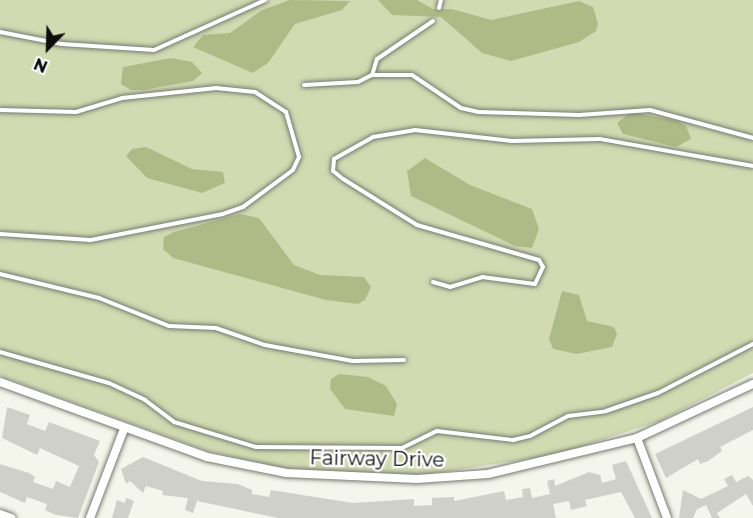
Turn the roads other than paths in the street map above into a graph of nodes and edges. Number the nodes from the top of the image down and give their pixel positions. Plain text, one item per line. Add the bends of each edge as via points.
1 (265, 0) edge
2 (441, 0) edge
3 (439, 8) dead end
4 (433, 21) dead end
5 (0, 32) edge
6 (372, 75) junction
7 (304, 85) dead end
8 (0, 110) edge
9 (753, 138) edge
10 (753, 166) edge
11 (0, 234) edge
12 (0, 274) edge
13 (434, 282) dead end
14 (753, 345) edge
15 (0, 352) edge
16 (404, 360) dead end
17 (0, 382) edge
18 (753, 384) edge
19 (124, 429) junction
20 (637, 438) junction
21 (0, 514) edge
22 (10, 518) edge
23 (90, 518) edge
24 (667, 518) edge

1 - 5 lane via 154,50 62,44
2 - 3 lane
4 - 6 lane via 378,59
6 - 7 lane via 358,82
6 - 9 lane via 412,75 461,108 478,112 579,115 650,110
8 - 11 lane via 76,112 122,98 216,88 255,92 286,112 299,157 293,170 243,207 223,214 90,240
10 - 13 lane via 608,140 513,141 414,130 373,137 334,159 331,165 338,175 417,225 539,260 543,267 535,284 482,277 460,286
12 - 16 lane via 99,298 169,326 216,328 273,347 353,361
14 - 15 lane via 658,393 606,411 568,416 530,436 513,440 437,430 402,448 256,447 174,422 129,392 91,376
17 - 19 street, Fairway Drive
18 - 20 street, Fairway Drive
19 - 20 street, Fairway Drive via 207,457 343,479 488,474
19 - 23 street
20 - 24 street
21 - 22 street

